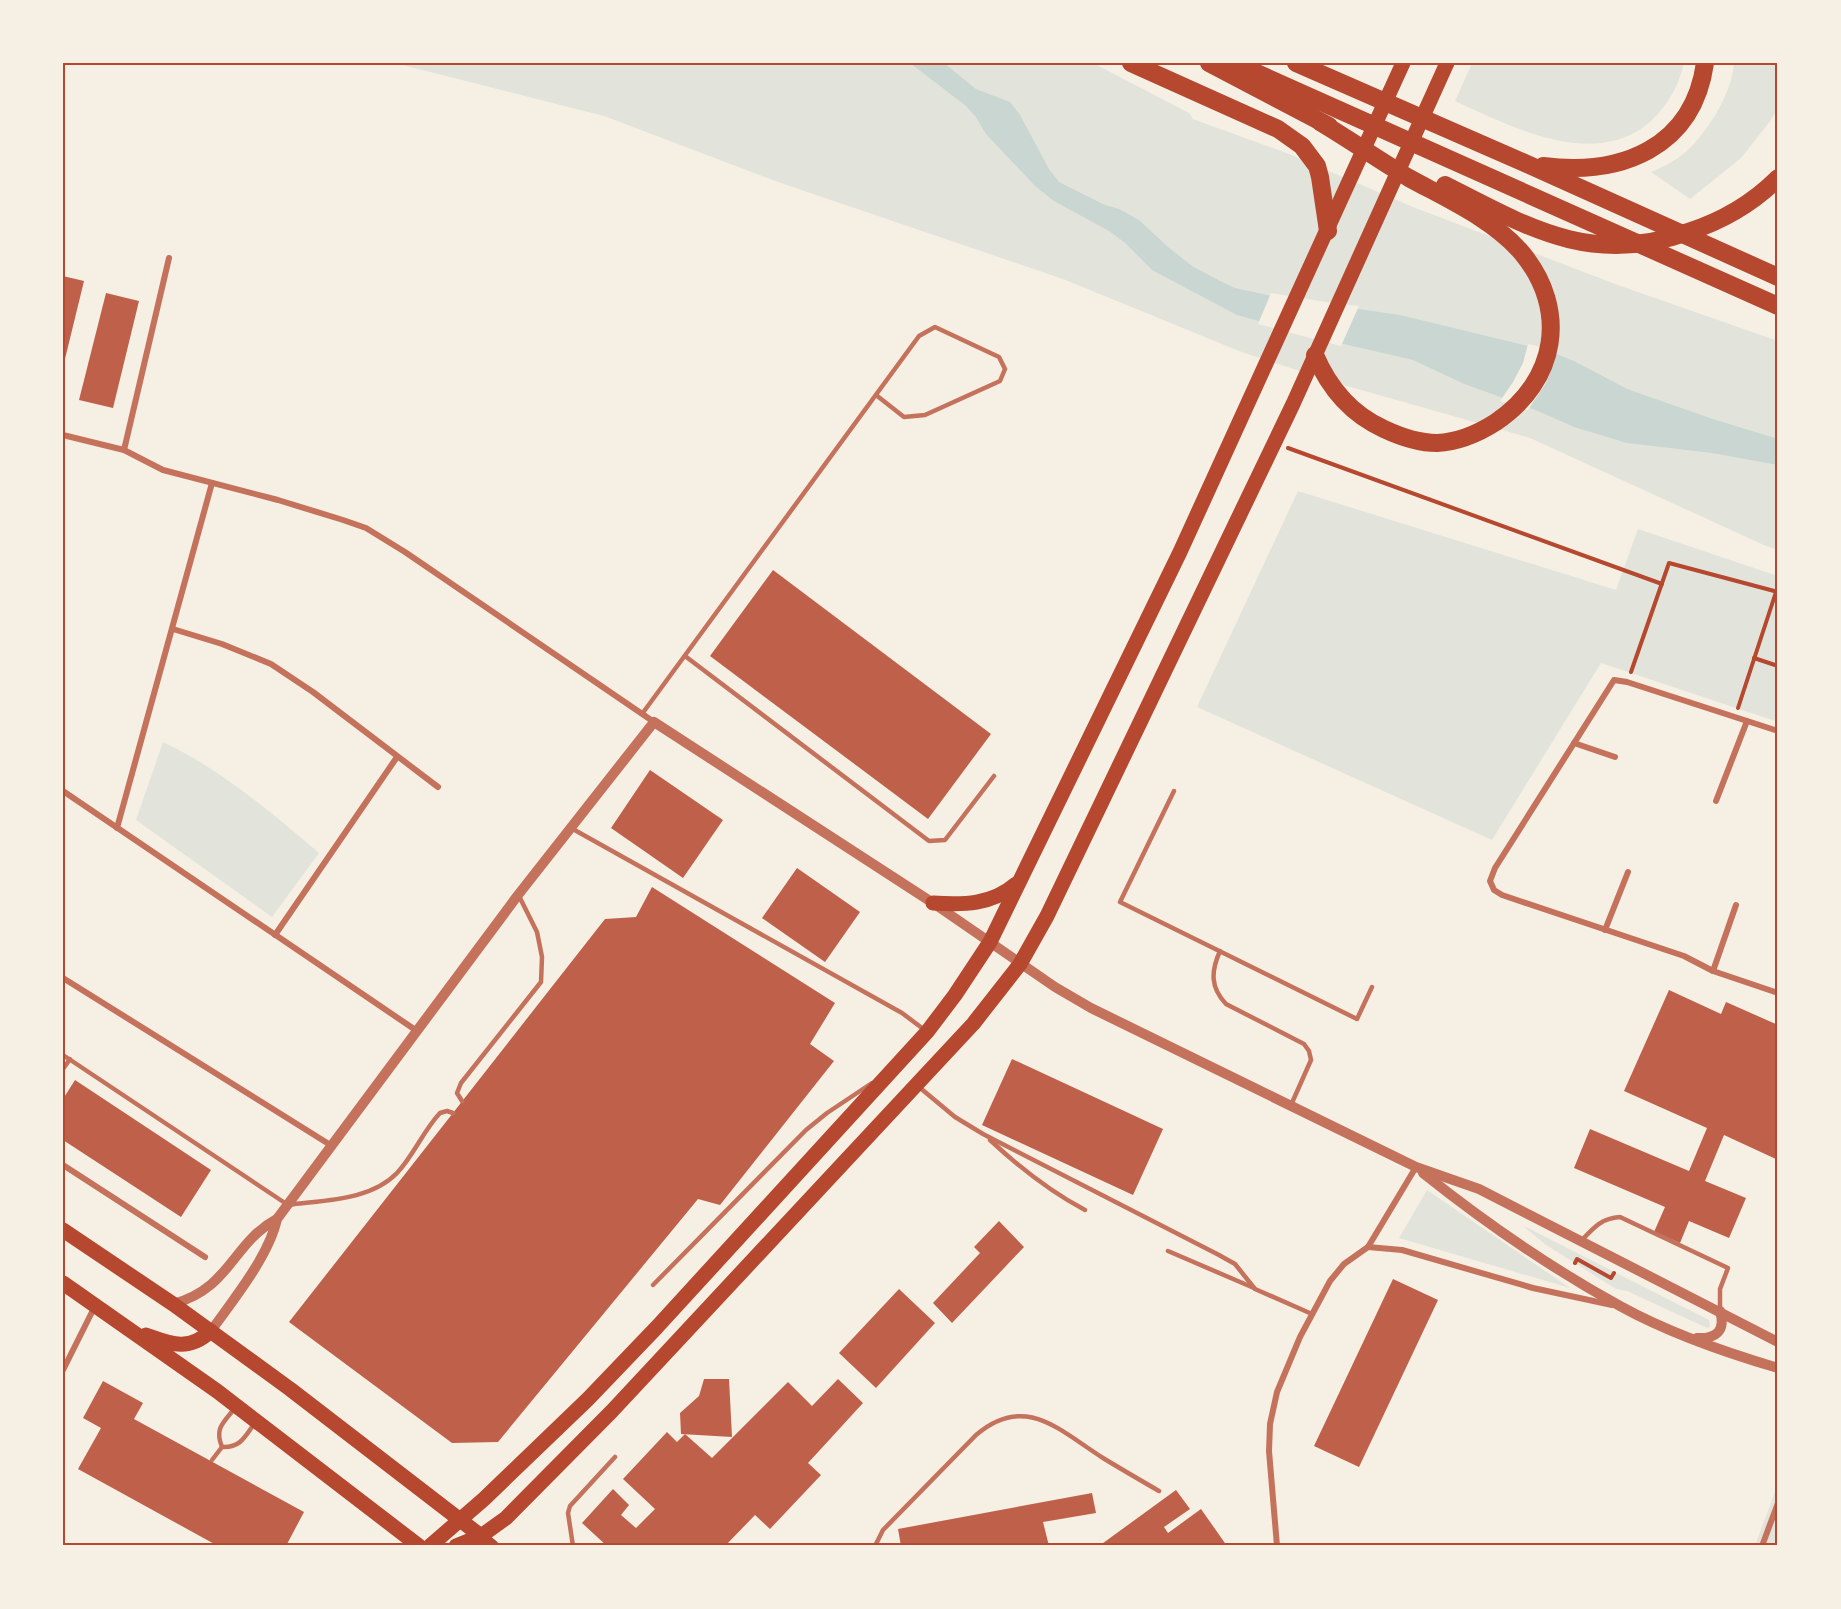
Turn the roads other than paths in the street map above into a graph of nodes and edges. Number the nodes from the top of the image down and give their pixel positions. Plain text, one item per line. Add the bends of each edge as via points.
1 (1131, 63) edge
2 (1209, 63) edge
3 (1234, 63) edge
4 (1296, 63) edge
5 (1403, 63) edge
6 (1447, 63) edge
7 (1705, 63) edge
8 (1320, 122) junction
9 (1527, 164) junction
10 (1778, 177) edge
11 (1328, 231) junction
12 (169, 258) dead end
13 (1778, 277) edge
14 (1778, 306) edge
15 (1315, 355) junction
16 (876, 395) junction
17 (63, 435) edge
18 (124, 450) junction
19 (212, 483) junction
20 (173, 629) junction
21 (685, 656) junction
22 (642, 714) junction
23 (1747, 721) junction
24 (654, 723) junction
25 (1778, 731) edge
26 (1574, 743) junction
27 (397, 757) junction
28 (1616, 757) dead end
29 (994, 776) dead end
30 (438, 787) dead end
31 (63, 791) edge
32 (1174, 791) dead end
33 (1716, 801) dead end
34 (117, 828) junction
35 (572, 828) junction
36 (1628, 872) dead end
37 (1020, 880) junction
38 (518, 895) junction
39 (933, 903) junction
40 (1736, 905) dead end
41 (1605, 930) junction
42 (275, 935) junction
43 (990, 942) junction
44 (1220, 951) junction
45 (1020, 964) junction
46 (1713, 971) junction
47 (63, 978) edge
48 (1372, 987) dead end
49 (1778, 993) edge
50 (417, 1031) junction
51 (927, 1032) junction
52 (63, 1055) edge
53 (70, 1059) junction
54 (900, 1065) junction
55 (63, 1069) edge
56 (917, 1085) junction
57 (462, 1101) dead end
58 (1291, 1106) junction
59 (453, 1113) dead end
60 (983, 1134) junction
61 (332, 1146) junction
62 (63, 1165) edge
63 (1416, 1167) junction
64 (288, 1205) junction
65 (1085, 1210) dead end
66 (277, 1219) junction
67 (63, 1230) edge
68 (1581, 1241) junction
69 (1368, 1247) junction
70 (1168, 1251) dead end
71 (205, 1257) dead end
72 (63, 1283) edge
73 (653, 1285) dead end
74 (1255, 1289) junction
75 (174, 1304) junction
76 (96, 1305) junction
77 (1622, 1307) junction
78 (1720, 1311) junction
79 (1312, 1314) junction
80 (129, 1329) junction
81 (211, 1331) junction
82 (1690, 1338) junction
83 (1778, 1342) edge
84 (1778, 1368) edge
85 (63, 1370) edge
86 (237, 1405) junction
87 (257, 1420) junction
88 (222, 1447) junction
89 (615, 1457) dead end
90 (212, 1460) dead end
91 (1159, 1491) dead end
92 (1778, 1503) edge
93 (462, 1520) junction
94 (487, 1541) edge
95 (419, 1546) edge
96 (430, 1546) edge
97 (456, 1546) edge
98 (573, 1546) edge
99 (875, 1546) edge
100 (1277, 1546) edge
101 (1762, 1546) edge

1 - 11 highway via 1278,129 1302,146 1317,166
2 - 8 highway
3 - 14 highway
4 - 9 highway
5 - 11 main road
6 - 15 main road
7 - 9 highway via 1688,114 1671,134 1648,151 1606,166
8 - 10 highway via 1534,228 1586,244 1644,245 1678,236 1731,214
8 - 15 highway via 1503,235 1521,252 1539,281 1550,315 1549,349 1538,380 1515,408 1492,425 1450,441 1425,442 1402,437 1368,421 1336,393
9 - 13 highway
11 - 37 main road via 1175,563
12 - 18 street
15 - 45 main road via 1047,916
16 - 16 lane via 919,336 935,327 999,357 1005,369 1000,381 925,415 904,417
16 - 21 lane
17 - 18 street
18 - 19 street via 163,470
19 - 20 street
19 - 22 street via 366,528
20 - 27 street via 271,664 314,692
20 - 34 street
21 - 22 lane
21 - 29 lane via 929,841 945,840
22 - 24 street
23 - 25 street
23 - 26 street via 1614,680
23 - 33 street
24 - 35 street
24 - 39 street
26 - 28 street
26 - 41 street via 1495,868 1491,884 1502,895
27 - 30 street
27 - 42 street
31 - 34 street
32 - 44 lane via 1120,902
34 - 42 street
35 - 38 street
35 - 51 lane via 902,1013
36 - 41 street
37 - 39 main road via 1001,895 983,901 961,905
37 - 43 main road
38 - 50 street
38 - 57 lane via 537,932 541,982 461,1083 457,1093
39 - 43 street
40 - 46 street
41 - 46 street via 1684,956
42 - 50 street
43 - 45 street
43 - 51 main road
44 - 48 lane via 1357,1019
44 - 58 lane via 1212,972 1215,989 1226,1004 1304,1044 1310,1051 1311,1060
45 - 56 main road via 987,1008
45 - 58 street via 1091,1008
46 - 49 street
47 - 61 street
50 - 61 street
51 - 54 main road
52 - 53 lane
53 - 55 lane
53 - 64 lane
54 - 73 lane via 806,1130
54 - 93 main road via 588,1399
56 - 60 lane
56 - 94 main road
58 - 63 street
59 - 64 lane via 440,1113 397,1173 376,1189
60 - 65 lane via 1020,1168
60 - 74 lane via 1235,1264
61 - 64 street
62 - 71 street
63 - 68 street via 1479,1189
63 - 69 street
63 - 77 street via 1469,1209
64 - 66 street
66 - 75 street via 257,1232 209,1288
66 - 81 street via 270,1241
67 - 75 main road
68 - 78 street
68 - 78 lane via 1597,1224 1620,1217 1728,1268 1720,1289
69 - 77 street via 1402,1250 1533,1288
69 - 79 street via 1344,1264
70 - 74 lane
72 - 76 main road
74 - 79 lane
75 - 81 main road
76 - 80 main road
76 - 85 street
77 - 82 street
78 - 82 street via 1720,1331 1712,1336
78 - 83 street
79 - 100 street via 1284,1373 1270,1424
80 - 81 main road via 177,1345 195,1342
80 - 86 main road
81 - 93 main road
82 - 84 street
86 - 87 main road
86 - 88 lane via 220,1428
87 - 88 lane via 240,1443
87 - 95 main road
88 - 90 lane
89 - 98 lane via 570,1506
91 - 99 lane via 1047,1423 1021,1415 1004,1417 976,1435 883,1530
92 - 101 street
93 - 94 main road
93 - 96 main road
94 - 97 main road

